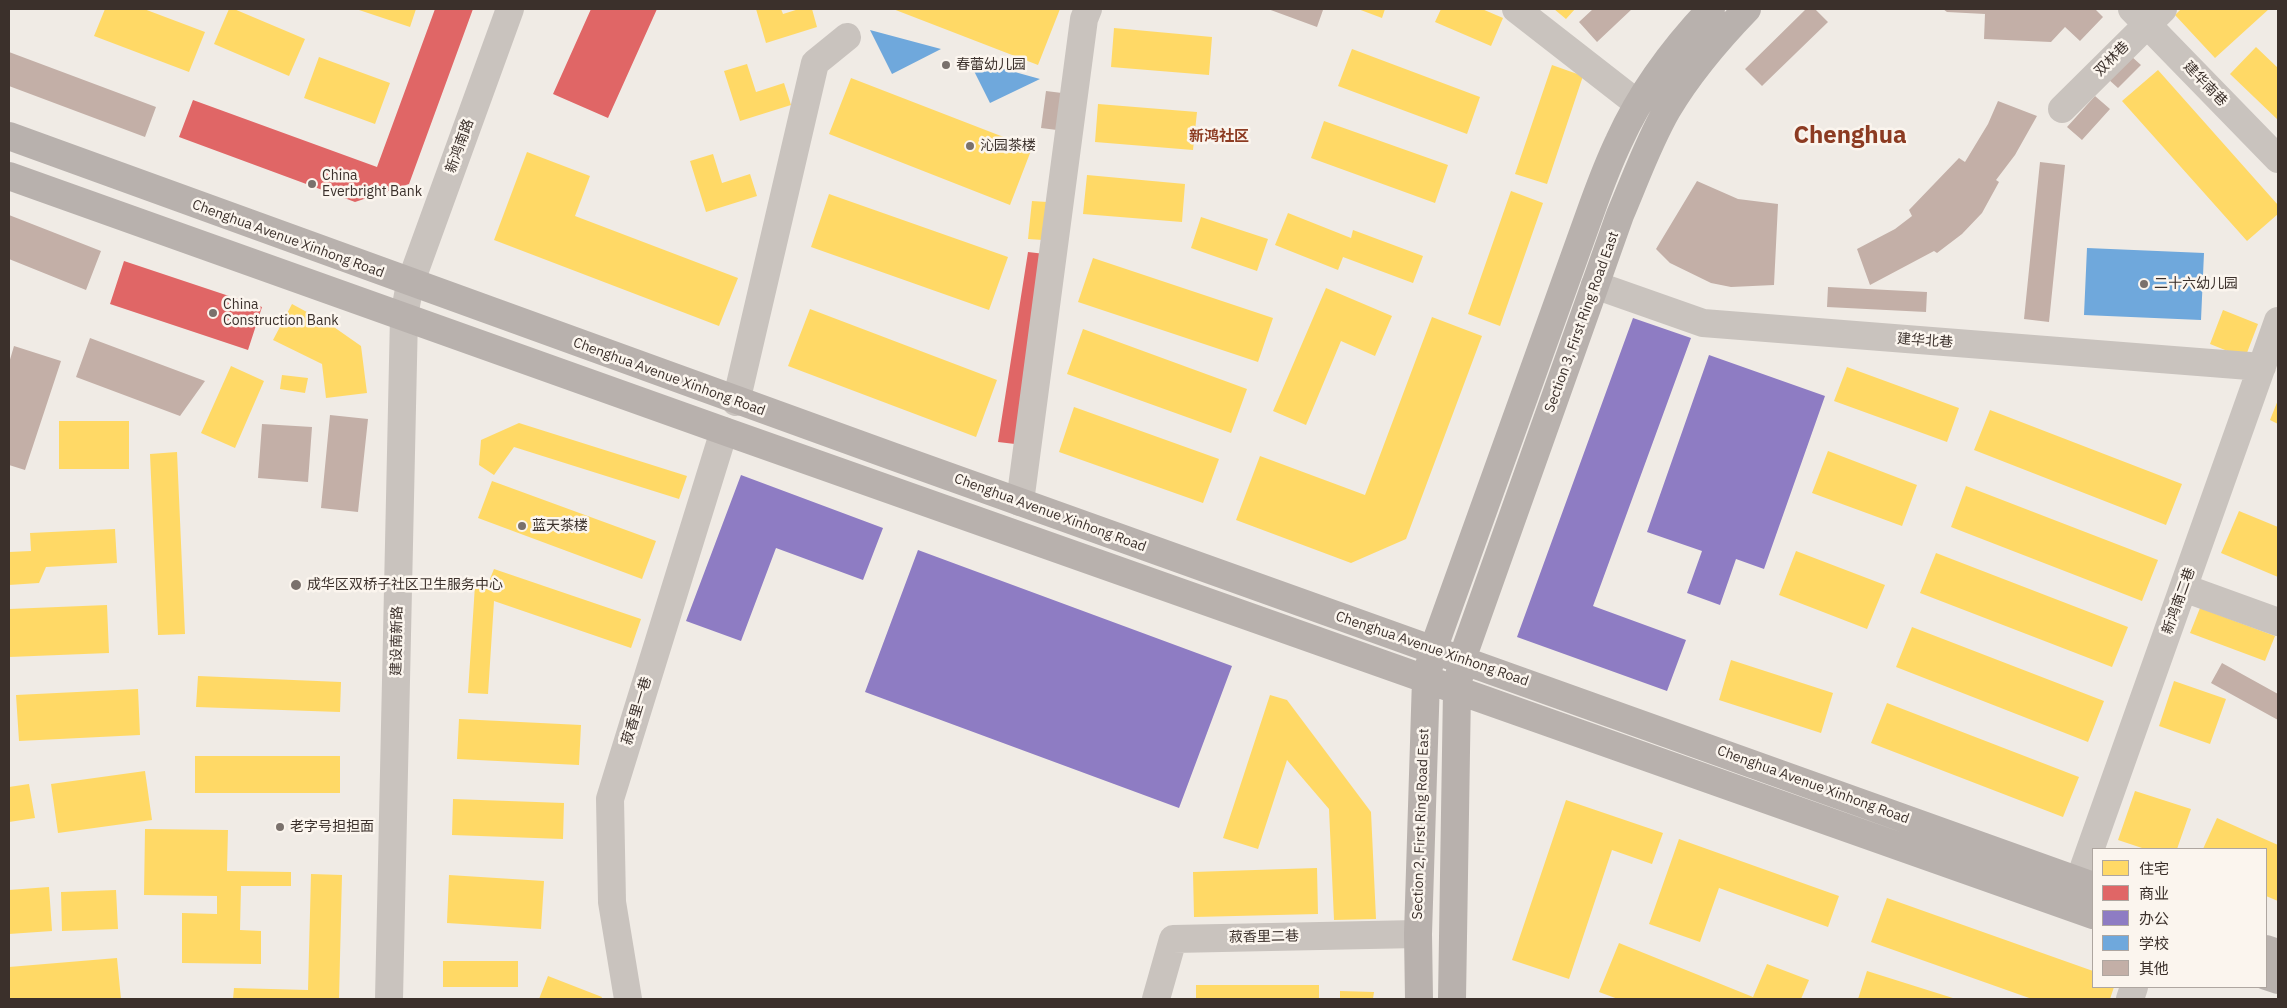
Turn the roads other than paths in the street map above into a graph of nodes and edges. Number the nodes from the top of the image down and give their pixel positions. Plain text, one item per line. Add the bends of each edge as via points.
1 (510, 9) edge
2 (1088, 9) edge
3 (1516, 9) edge
4 (1711, 9) edge
5 (1747, 9) edge
6 (2147, 14) edge
7 (847, 38) dead end
8 (1638, 104) junction
9 (2062, 109) dead end
10 (9, 136) edge
11 (2278, 159) edge
12 (9, 176) edge
13 (410, 284) junction
14 (1595, 285) junction
15 (404, 316) junction
16 (2278, 320) edge
17 (2262, 367) junction
18 (736, 402) junction
19 (724, 432) junction
20 (1020, 502) junction
21 (2184, 588) junction
22 (2278, 622) edge
23 (1433, 650) junction
24 (1462, 659) junction
25 (1426, 679) junction
26 (1457, 690) junction
27 (2098, 848) edge
28 (2092, 866) edge
29 (2086, 884) edge
30 (2092, 915) edge
31 (1418, 934) junction
32 (389, 999) edge
33 (628, 999) edge
34 (1156, 999) edge
35 (1419, 999) edge
36 (1452, 999) edge

1 - 13 street, 新鸿南路
2 - 20 street via 1084,19
3 - 8 street
4 - 8 main road via 1676,50
5 - 14 main road, Section 3, First Ring Road East via 1696,66 1667,111 1620,215
6 - 9 street, 双林巷
6 - 11 street, 建华南巷
7 - 18 street via 815,63
8 - 23 main road via 1619,140 1593,205
10 - 13 main road, Chenghua Avenue Xinhong Road
12 - 15 main road, Chenghua Avenue Xinhong Road
13 - 15 street, 建设南新路
13 - 18 main road, Chenghua Avenue Xinhong Road
14 - 17 street, 建华北巷 via 1702,324
14 - 24 main road, Section 3, First Ring Road East
15 - 19 main road, Chenghua Avenue Xinhong Road
15 - 32 street, 建设南新路
16 - 17 street, 新鸿南二巷
17 - 21 street, 新鸿南二巷
18 - 20 main road, Chenghua Avenue Xinhong Road
19 - 25 main road, Chenghua Avenue Xinhong Road
19 - 33 street, 菽香里一巷 via 610,799 612,902
20 - 23 main road, Chenghua Avenue Xinhong Road
21 - 22 street
21 - 27 street, 新鸿南二巷
23 - 24 main road, Chenghua Avenue Xinhong Road
23 - 25 main road, Section 2, First Ring Road East
24 - 26 main road
24 - 29 main road, Chenghua Avenue Xinhong Road
25 - 26 main road, Chenghua Avenue Xinhong Road
25 - 31 main road, Section 2, First Ring Road East
26 - 30 main road, Chenghua Avenue Xinhong Road
26 - 36 main road
28 - 29 street, 新鸿南二巷
31 - 34 street, 菽香里二巷 via 1173,939
31 - 35 main road, Section 2, First Ring Road East

